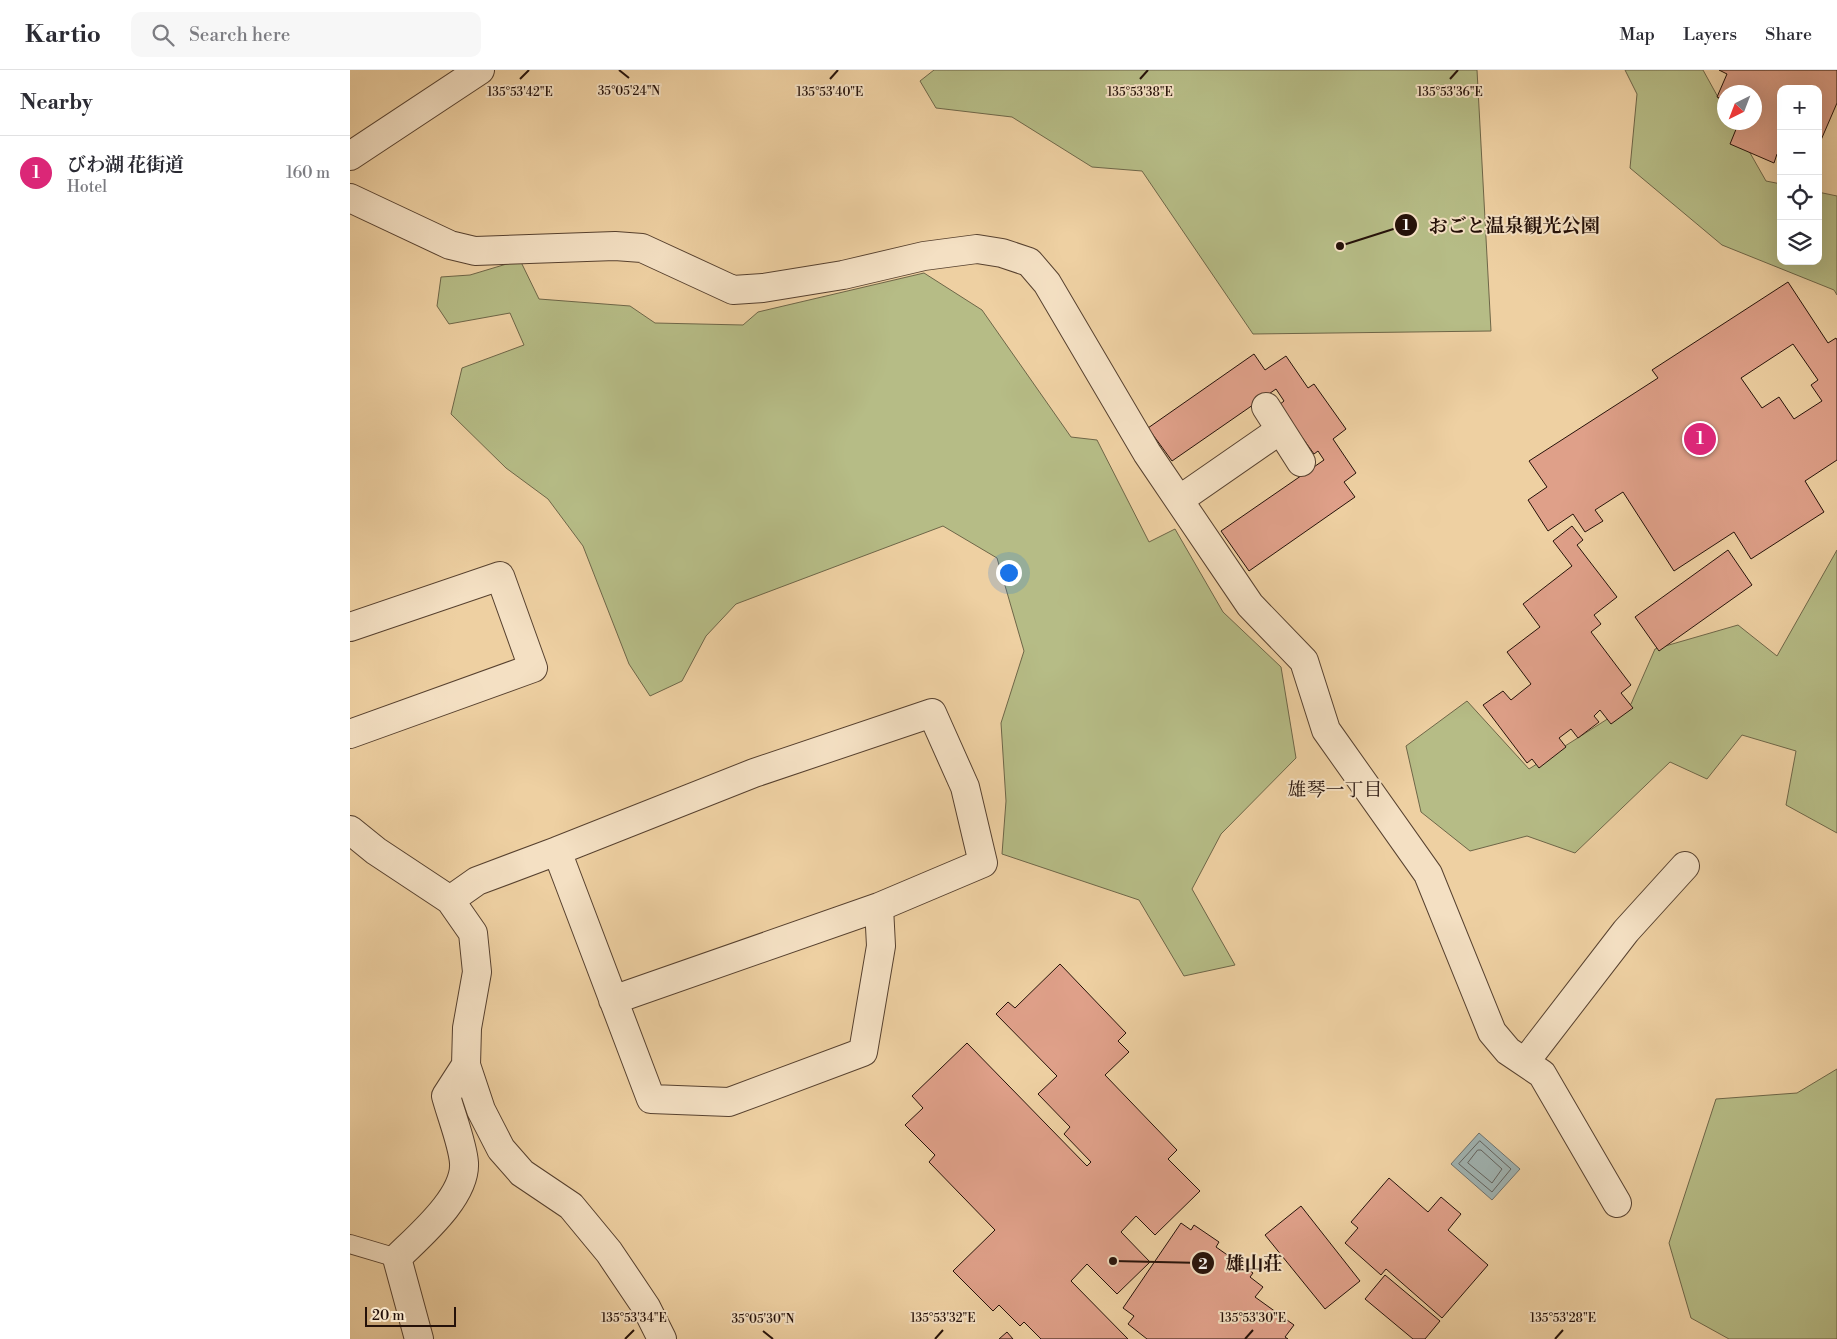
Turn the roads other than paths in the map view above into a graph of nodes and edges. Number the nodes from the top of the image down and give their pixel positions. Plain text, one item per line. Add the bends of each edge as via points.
1 (480, 70) edge
2 (350, 156) edge
3 (350, 198) edge
4 (1266, 407) dead end
5 (1280, 430) junction
6 (1301, 462) dead end
7 (1179, 500) junction
8 (350, 627) edge
9 (350, 734) edge
10 (350, 830) edge
11 (557, 851) junction
12 (1686, 866) dead end
13 (450, 900) junction
14 (879, 907) junction
15 (613, 1000) junction
16 (1525, 1062) junction
17 (466, 1065) junction
18 (1617, 1203) dead end
19 (350, 1244) edge
20 (397, 1258) junction
21 (419, 1339) edge
22 (662, 1339) edge

1 - 2 street
3 - 7 street via 450,246 475,251 642,248 733,290 843,275 924,256 977,249 1002,252 1029,262 1047,283 1147,454
4 - 5 street
5 - 6 street
5 - 7 street
7 - 16 street via 1250,605 1304,661 1326,730 1428,874 1492,1032 1508,1051
8 - 9 street via 500,576 532,668
10 - 13 street via 376,852
11 - 13 street via 477,881
11 - 14 street via 754,773 932,713 965,787 983,862
11 - 15 street
12 - 16 street via 1626,931
13 - 17 street via 473,933 478,972 467,1028
14 - 15 street
14 - 15 street via 880,946 863,1052 729,1102 651,1100
16 - 18 street via 1542,1074
17 - 20 street via 446,1096 464,1164 457,1190 443,1212
17 - 22 street via 480,1110 501,1149 522,1173 571,1206 609,1252 646,1307
19 - 20 lane
20 - 21 street

